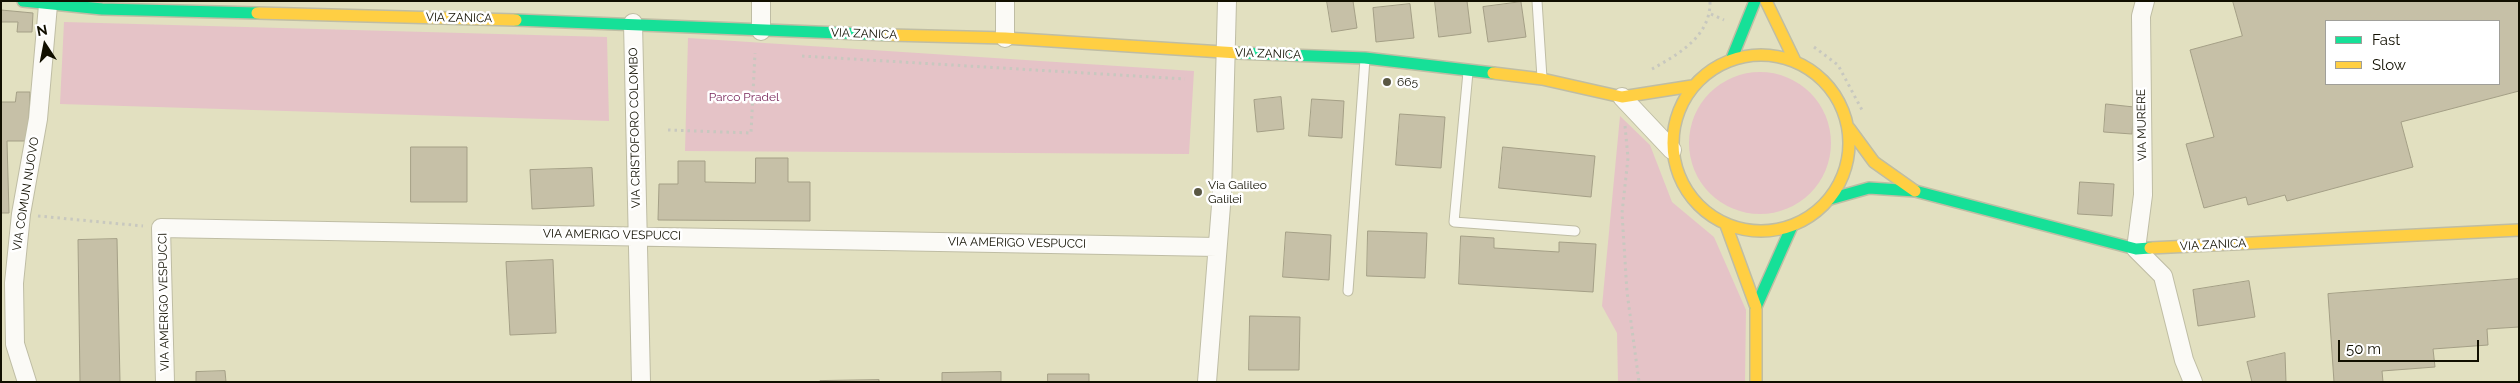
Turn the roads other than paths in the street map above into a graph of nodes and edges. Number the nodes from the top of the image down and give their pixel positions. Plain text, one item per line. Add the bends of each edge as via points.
1 (23, 1) edge
2 (761, 1) edge
3 (1005, 1) edge
4 (1228, 1) edge
5 (1538, 1) edge
6 (1755, 1) edge
7 (1766, 1) edge
8 (2145, 1) edge
9 (48, 5) junction
10 (162, 6) edge
11 (334, 9) edge
12 (484, 10) edge
13 (633, 23) junction
14 (761, 31) junction
15 (1005, 38) junction
16 (1227, 53) junction
17 (1365, 58) junction
18 (1732, 58) junction
19 (1795, 60) junction
20 (1468, 69) junction
21 (1542, 79) junction
22 (1692, 86) junction
23 (1622, 97) junction
24 (1849, 128) junction
25 (1672, 150) junction
26 (1916, 191) junction
27 (1830, 199) junction
28 (1726, 225) junction
29 (1792, 226) junction
30 (2519, 230) edge
31 (1575, 231) dead end
32 (638, 235) junction
33 (1217, 247) junction
34 (2136, 249) junction
35 (1348, 291) dead end
36 (1756, 307) junction
37 (26, 382) edge
38 (165, 382) edge
39 (641, 382) edge
40 (1207, 382) edge
41 (1756, 382) edge
42 (2193, 382) edge

1 - 9 street, VIA ZANICA
2 - 14 street
3 - 15 street
4 - 16 street
5 - 21 lane
6 - 18 street
7 - 19 street
8 - 34 street, VIA MURERE via 2141,16 2142,195
9 - 10 street, VIA ZANICA via 102,9
9 - 37 street, VIA COMUN NUOVO via 38,119 21,214 14,284 14,344
10 - 11 street, VIA ZANICA
11 - 12 street, VIA ZANICA
12 - 13 street, VIA ZANICA
13 - 14 street, VIA ZANICA
13 - 32 street, VIA CRISTOFORO COLOMBO
14 - 15 street, VIA ZANICA
15 - 16 street, VIA ZANICA
16 - 17 street, VIA ZANICA
16 - 33 street
17 - 20 street, VIA ZANICA
17 - 35 lane
18 - 19 street via 1764,54
18 - 22 street via 1710,69
19 - 24 street via 1820,77 1833,92
20 - 21 street, VIA ZANICA
20 - 31 lane via 1454,222
21 - 23 street, VIA ZANICA
22 - 23 street, VIA ZANICA
22 - 25 street via 1676,116
23 - 25 street
24 - 26 street, VIA ZANICA via 1874,162
24 - 27 street via 1847,166
25 - 28 street via 1677,173 1688,195 1705,213
26 - 27 street, VIA ZANICA via 1869,188
26 - 34 street, VIA ZANICA
27 - 29 street via 1812,215
28 - 29 street via 1759,232
28 - 36 street
29 - 36 street
30 - 34 street, VIA ZANICA
32 - 33 street, VIA AMERIGO VESPUCCI
32 - 38 street, VIA AMERIGO VESPUCCI via 161,228
32 - 39 street, VIA CRISTOFORO COLOMBO
33 - 40 street
34 - 42 street via 2163,276 2184,360
36 - 41 street

